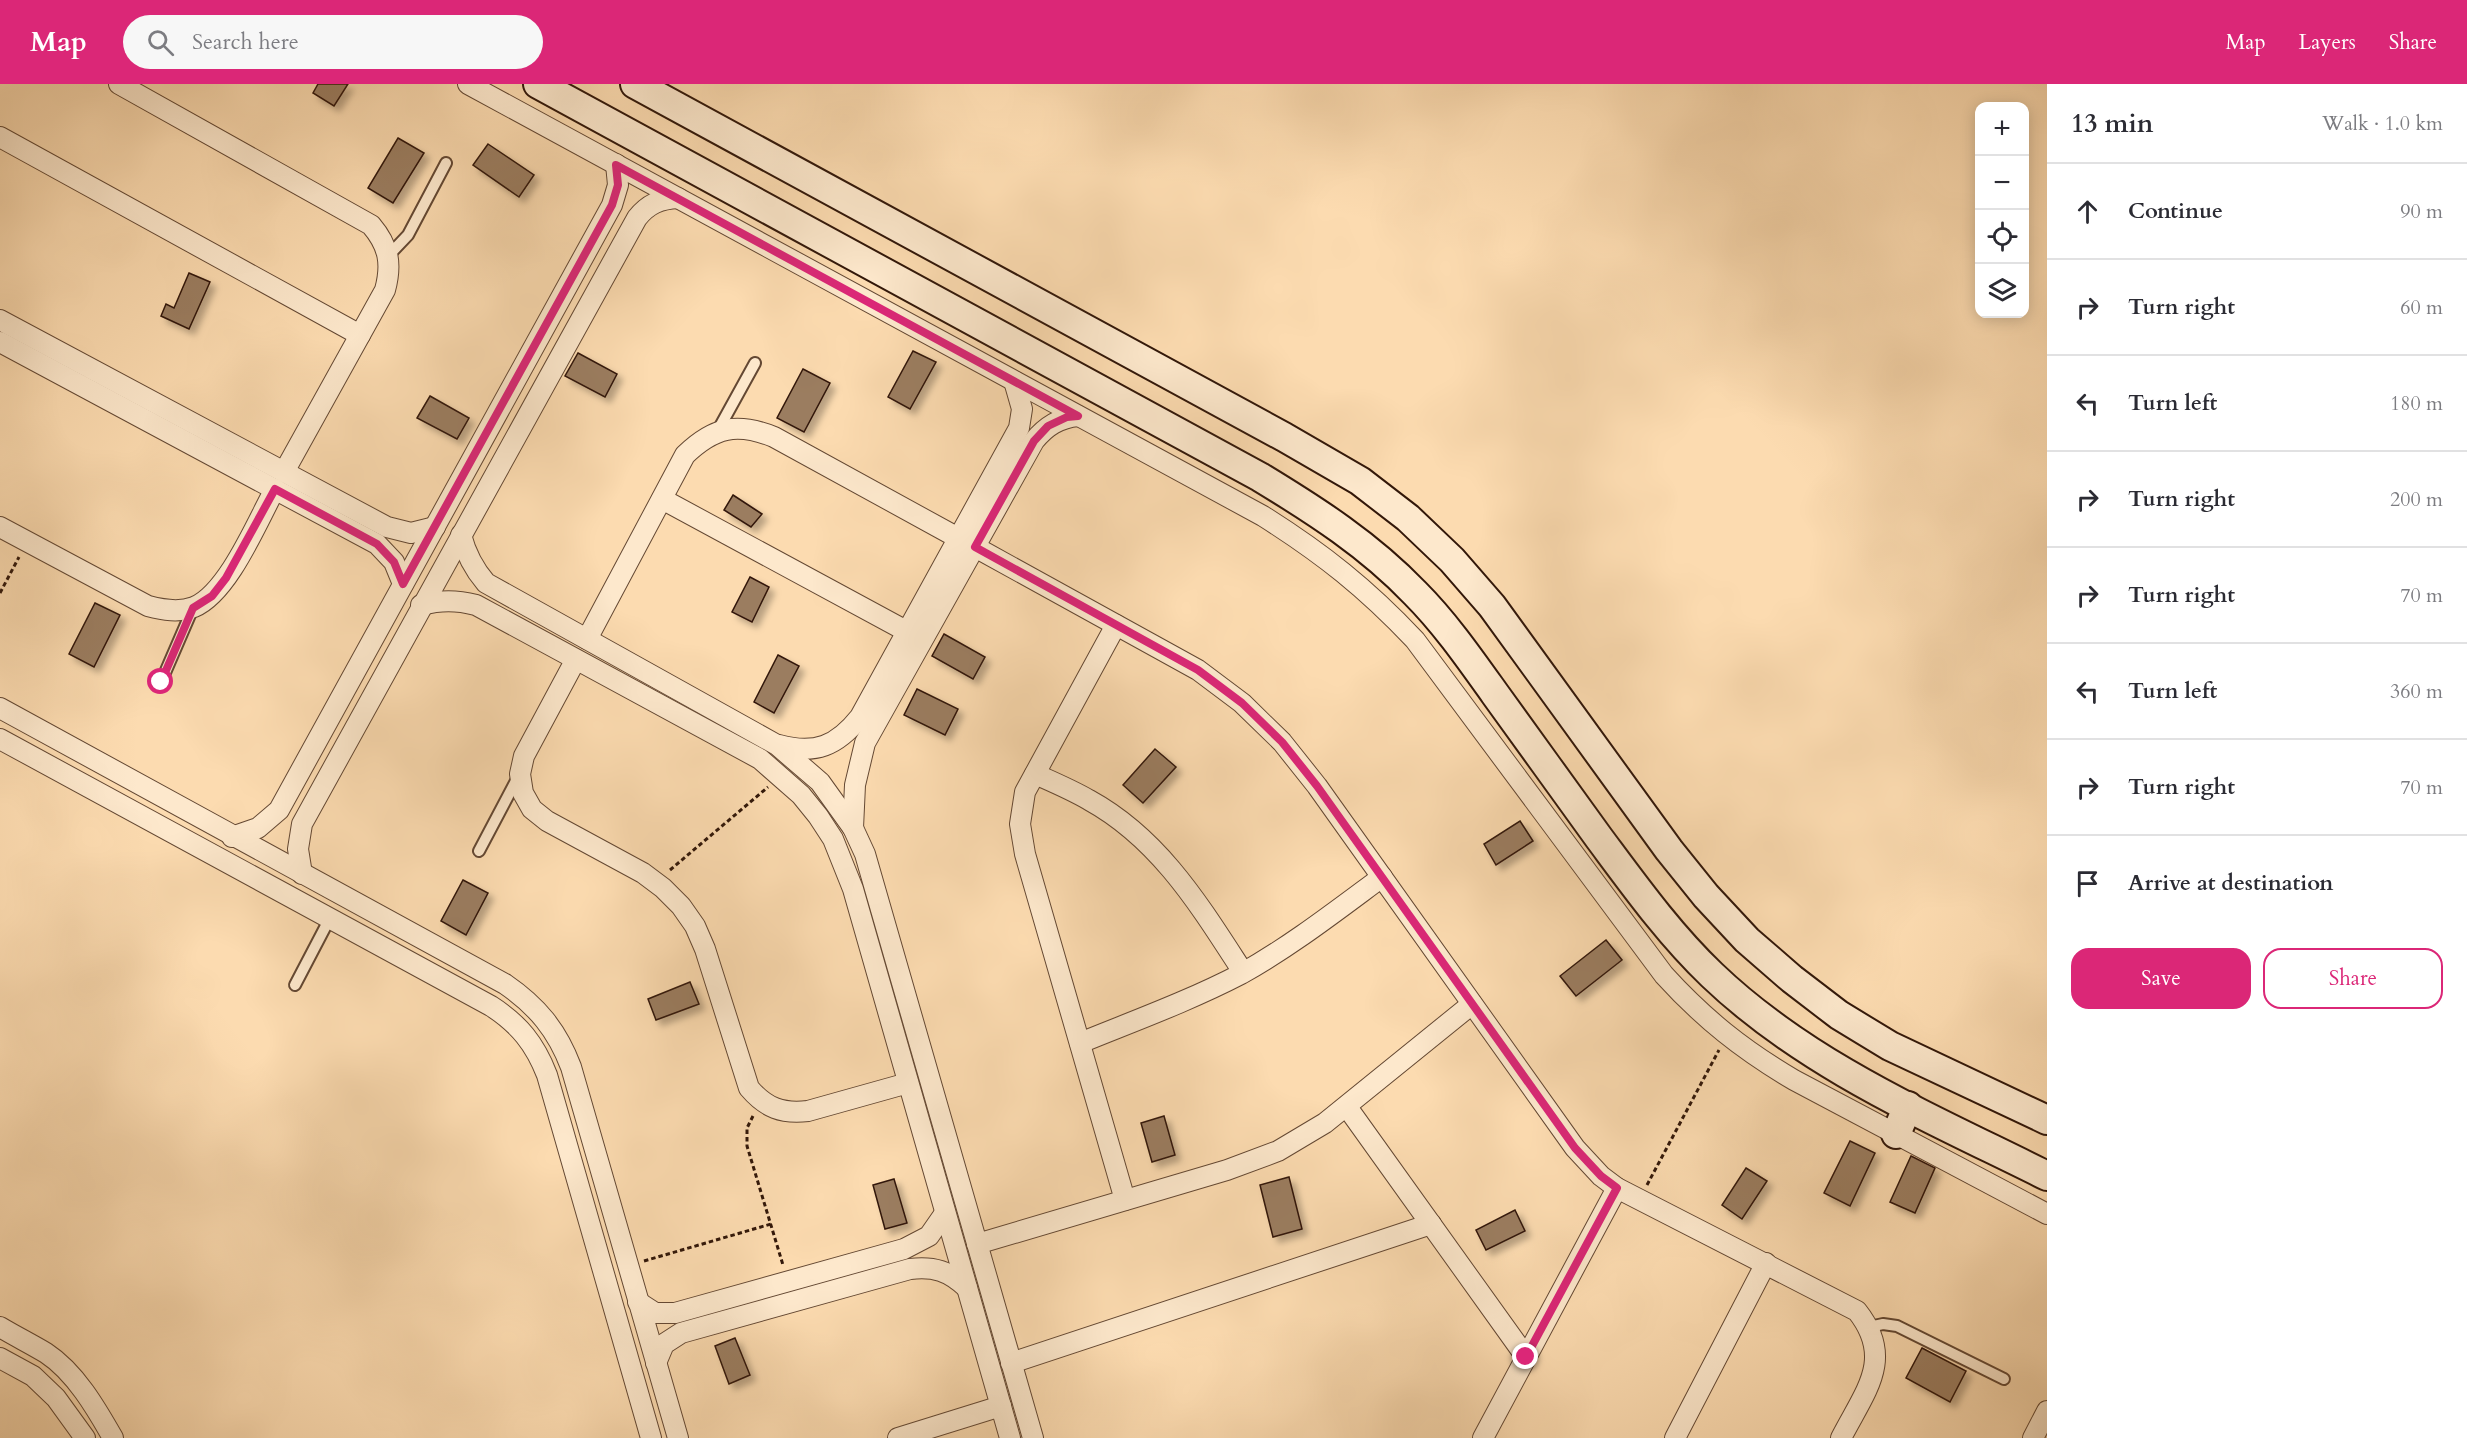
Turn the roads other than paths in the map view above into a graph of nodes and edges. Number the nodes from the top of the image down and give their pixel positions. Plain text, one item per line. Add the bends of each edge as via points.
1 (119, 84) edge
2 (468, 84) edge
3 (538, 84) edge
4 (635, 84) edge
5 (0, 137) edge
6 (446, 163) dead end
7 (616, 165) junction
8 (678, 198) junction
9 (389, 255) junction
10 (0, 320) edge
11 (360, 335) junction
12 (0, 342) edge
13 (755, 363) dead end
14 (1014, 381) junction
15 (1078, 416) junction
16 (717, 432) junction
17 (279, 481) junction
18 (662, 499) junction
19 (0, 527) edge
20 (435, 527) junction
21 (460, 535) junction
22 (967, 543) junction
23 (403, 584) junction
24 (421, 605) junction
25 (193, 608) junction
26 (1116, 625) junction
27 (908, 632) junction
28 (587, 639) junction
29 (575, 661) junction
30 (161, 682) dead end
31 (0, 708) edge
32 (0, 739) edge
33 (777, 745) junction
34 (520, 774) junction
35 (1035, 774) junction
36 (853, 828) junction
37 (232, 837) junction
38 (479, 851) dead end
39 (302, 874) junction
40 (1382, 877) junction
41 (330, 918) junction
42 (1243, 972) junction
43 (295, 985) dead end
44 (1472, 1004) junction
45 (1080, 1043) junction
46 (908, 1083) junction
47 (1908, 1106) junction
48 (1347, 1107) junction
49 (2047, 1120) edge
50 (1896, 1134) junction
51 (2047, 1176) edge
52 (1617, 1188) junction
53 (1125, 1200) junction
54 (945, 1213) junction
55 (2047, 1214) edge
56 (1431, 1224) junction
57 (977, 1244) junction
58 (1766, 1263) junction
59 (967, 1288) junction
60 (638, 1302) junction
61 (0, 1327) edge
62 (1869, 1327) junction
63 (1526, 1357) junction
64 (0, 1358) edge
65 (656, 1363) junction
66 (1011, 1363) junction
67 (2004, 1379) dead end
68 (1001, 1406) junction
69 (2047, 1411) edge
70 (85, 1438) edge
71 (113, 1438) edge
72 (651, 1438) edge
73 (678, 1438) edge
74 (898, 1438) edge
75 (1010, 1438) edge
76 (1033, 1438) edge
77 (1483, 1438) edge
78 (1675, 1438) edge
79 (1841, 1438) edge
80 (2033, 1438) edge

1 - 9 street via 371,225
2 - 7 street
3 - 47 street via 1260,477 1331,521 1392,570 1452,636 1668,929 1711,975 1810,1053
4 - 49 street via 1360,481 1408,518 1492,606 1669,850 1747,940 1830,1008 1890,1046
5 - 11 street
6 - 9 lane via 408,235
7 - 8 street
7 - 20 street via 618,185 612,205
8 - 14 street
8 - 21 street via 655,202 637,218
9 - 11 street via 390,273 385,290
10 - 17 street
11 - 17 street
12 - 17 street
13 - 16 lane
14 - 15 street
14 - 22 street via 1022,409 1019,428
15 - 22 street via 1048,426 1034,441
15 - 50 street via 1263,516 1344,572 1381,604 1415,640 1664,975 1694,1007 1759,1060
16 - 18 street via 699,441 685,455
16 - 22 street via 736,428 774,437
17 - 20 street via 399,532 424,532
17 - 23 street via 377,544 394,562
17 - 25 street via 226,578 212,596
18 - 27 street
18 - 28 street
19 - 25 street via 148,606 171,611
20 - 23 street
21 - 24 street
21 - 28 street via 474,569 486,583
22 - 26 street
22 - 27 street
22 - 36 street via 865,743 855,785
23 - 37 street via 279,810 258,828
24 - 29 street via 449,600 476,605
24 - 39 street via 302,824 298,849
25 - 30 lane
26 - 35 street
26 - 40 street via 1198,670 1242,703 1282,742
27 - 33 street via 849,732 814,749 795,750
28 - 33 street
29 - 34 street via 524,756
29 - 46 street via 760,759 801,795 818,816 844,864
31 - 37 street
32 - 41 street
33 - 36 street via 820,782
34 - 38 lane
34 - 46 street via 523,793 532,809 655,882 681,906 705,950 743,1073 760,1101 775,1110 808,1111
35 - 42 street via 1089,800 1149,844 1197,900
35 - 45 street via 1021,808 1022,839
36 - 57 street via 865,854
37 - 39 street
39 - 60 street via 505,984 546,1019 571,1067
40 - 42 street via 1294,941
40 - 44 street
41 - 43 lane
41 - 72 street via 510,1018 539,1054
42 - 45 street via 1191,998
44 - 48 street
44 - 52 street via 1575,1148
45 - 53 street
46 - 54 street
47 - 50 street
47 - 51 street
48 - 53 street via 1302,1138 1253,1161
48 - 56 street
50 - 55 street
52 - 58 street
52 - 63 street
53 - 57 street
54 - 59 street
54 - 60 street via 929,1236 911,1246 664,1315
56 - 63 street
56 - 66 street
57 - 66 street
58 - 62 street via 1857,1311
58 - 78 street
59 - 65 street via 941,1270 910,1269 681,1333 664,1344
59 - 68 street
60 - 65 street
61 - 71 street via 48,1354 75,1381
62 - 67 lane via 1897,1326
62 - 79 street via 1876,1345 1876,1364
63 - 77 street
64 - 70 street via 33,1376 56,1398
65 - 73 street
66 - 76 street
68 - 74 street
68 - 75 street
69 - 80 street

